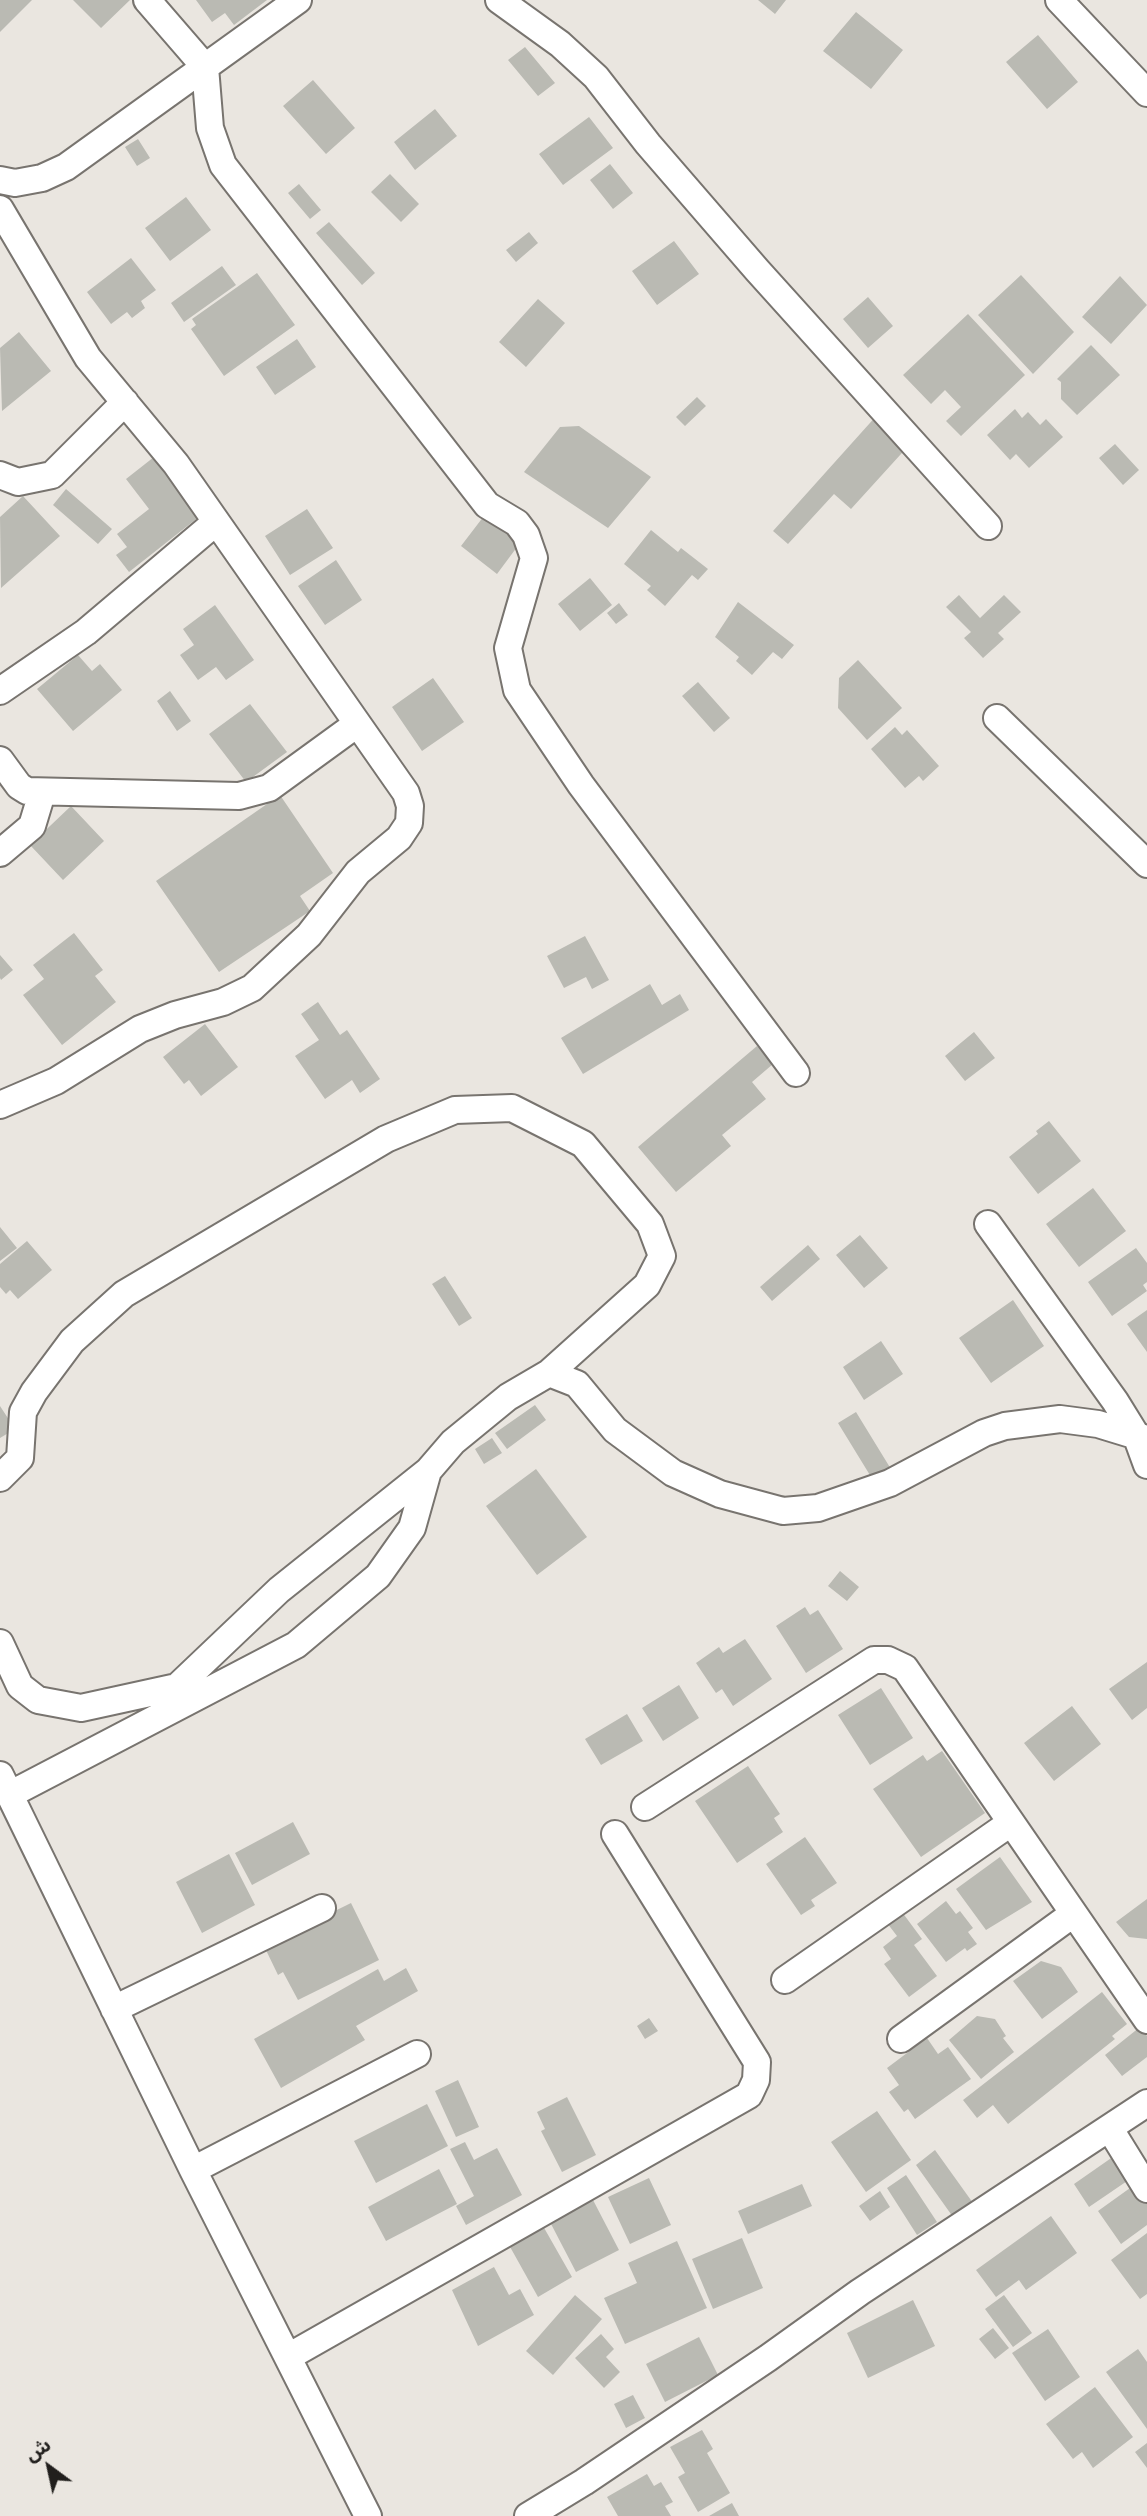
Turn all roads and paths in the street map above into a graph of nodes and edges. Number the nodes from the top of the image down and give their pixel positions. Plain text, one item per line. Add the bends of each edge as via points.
1 (147, 0) edge
2 (298, 0) edge
3 (499, 0) edge
4 (1059, 0) edge
5 (205, 67) junction
6 (1147, 93) edge
7 (0, 180) edge
8 (0, 209) edge
9 (125, 402) junction
10 (0, 475) edge
11 (216, 522) junction
12 (988, 526) dead end
13 (0, 691) edge
14 (997, 718) dead end
15 (357, 724) junction
16 (0, 760) edge
17 (42, 793) junction
18 (0, 853) edge
19 (1147, 864) edge
20 (796, 1073) dead end
21 (0, 1105) edge
22 (988, 1224) dead end
23 (549, 1373) junction
24 (1142, 1437) edge
25 (1147, 1465) edge
26 (428, 1471) junction
27 (0, 1478) edge
28 (0, 1643) edge
29 (177, 1687) junction
30 (208, 1692) junction
31 (5, 1785) edge
32 (645, 1807) dead end
33 (1009, 1824) junction
34 (615, 1834) dead end
35 (322, 1908) dead end
36 (1073, 1914) junction
37 (785, 1980) dead end
38 (114, 2009) junction
39 (1147, 2020) edge
40 (901, 2039) dead end
41 (417, 2054) dead end
42 (1147, 2103) edge
43 (1110, 2129) junction
44 (193, 2170) junction
45 (1147, 2189) edge
46 (288, 2357) junction
47 (368, 2516) edge
48 (528, 2516) edge

1 - 5 street
2 - 5 street
3 - 12 street via 596,77 757,270
4 - 6 street
5 - 7 street via 66,167 42,178 15,183
5 - 20 street via 210,128 223,165 486,505 516,523 526,535 534,558 508,648 517,690 581,785
8 - 9 street via 88,358
9 - 10 street via 52,475 18,482
9 - 11 street
11 - 13 street via 86,632
11 - 15 street
14 - 19 street
15 - 17 street via 269,788 254,793
15 - 21 street via 406,793 409,823 358,872 309,935 252,988 139,1029 56,1081
16 - 17 street via 19,786
17 - 18 street via 32,826
22 - 24 street
23 - 24 street via 578,1384 615,1430 673,1473 720,1494 783,1511 818,1507 890,1483 1005,1426 1060,1419 1098,1423
23 - 26 street via 508,1396 453,1442
23 - 27 street via 647,1286 662,1256 650,1224 583,1144 512,1108 455,1110 386,1139 124,1294 72,1341 34,1392 23,1412 20,1458
24 - 25 street
26 - 29 street via 279,1590
26 - 30 street via 412,1528 378,1576 296,1645
28 - 29 street via 20,1686 38,1700 81,1708
29 - 30 street
30 - 31 street
31 - 38 street
32 - 33 street via 874,1660 888,1660 905,1668
33 - 36 street
33 - 37 street
34 - 46 street via 757,2062 757,2080 749,2095
35 - 38 street
36 - 39 street
36 - 40 street
38 - 44 street
41 - 44 street
42 - 43 street
43 - 45 street
43 - 48 street
44 - 46 street
46 - 47 street

